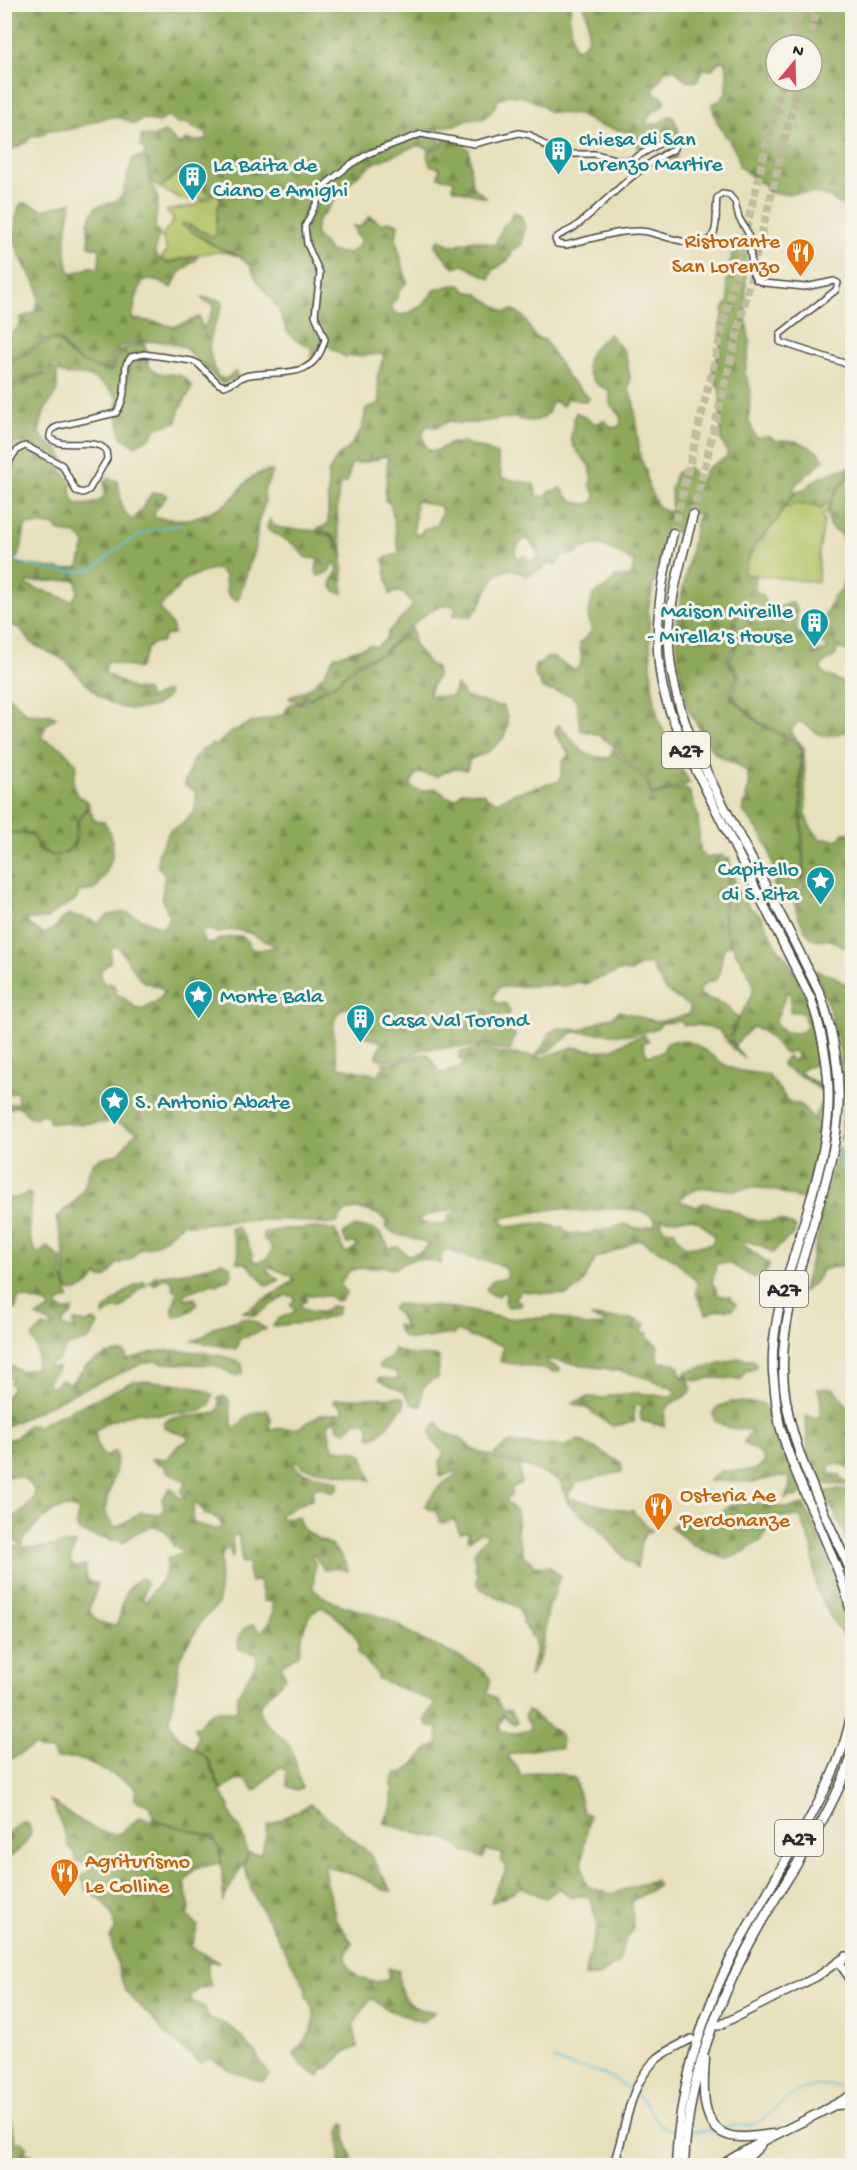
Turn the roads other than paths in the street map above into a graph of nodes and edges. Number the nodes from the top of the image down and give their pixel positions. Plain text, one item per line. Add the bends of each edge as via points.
1 (852, 369) edge
2 (4, 474) edge
3 (693, 515) tunnel mouth
4 (674, 532) tunnel mouth
5 (778, 1369) junction
6 (852, 1574) edge
7 (852, 1621) edge
8 (852, 1711) edge
9 (852, 1756) edge
10 (849, 1956) edge
11 (847, 1971) edge
12 (825, 1972) junction
13 (852, 1992) edge
14 (714, 2028) junction
15 (691, 2039) dead end
16 (852, 2099) edge
17 (774, 2134) junction
18 (613, 2166) edge
19 (676, 2166) edge
20 (684, 2166) edge
21 (720, 2166) edge
22 (739, 2166) edge

1 - 2 street via 780,342 780,334 836,290 838,283 806,287 756,280 748,233 729,195 717,198 714,232 704,242 685,242 637,231 557,244 558,235 573,228 650,163 673,150 672,141 631,160 620,160 595,154 557,154 522,133 474,144 422,134 369,153 326,184 319,195 304,229 320,273 315,315 325,339 312,363 286,374 246,375 224,386 195,361 149,354 134,356 126,364 125,392 116,413 59,426 50,433 50,438 57,442 97,445 106,450 107,459 90,489 76,491 62,465 30,447 17,450
3 - 5 highway, A27 via 670,618 671,664 681,706 701,760 821,996 837,1050 840,1090 835,1144 798,1272
4 - 5 highway, A27 via 659,605 663,686 688,754 815,1009 828,1069 826,1142 783,1291 775,1335
5 - 6 highway, A27 via 798,1448
5 - 7 highway, A27 via 780,1423 788,1452 844,1586
8 - 19 highway, A27 via 846,1739 829,1781 731,1959 712,2002 687,2080
9 - 14 highway, A27 via 804,1853 739,1963
10 - 11 main road via 841,1963
10 - 12 main road
11 - 12 main road
11 - 13 main road
12 - 14 main road
14 - 17 highway, A27 via 705,2056 703,2092 714,2124 733,2137
14 - 20 highway, A27 via 702,2055 689,2110
15 - 18 main road via 658,2058 636,2087
16 - 17 highway, A27
17 - 21 highway, A27
17 - 22 highway, A27

